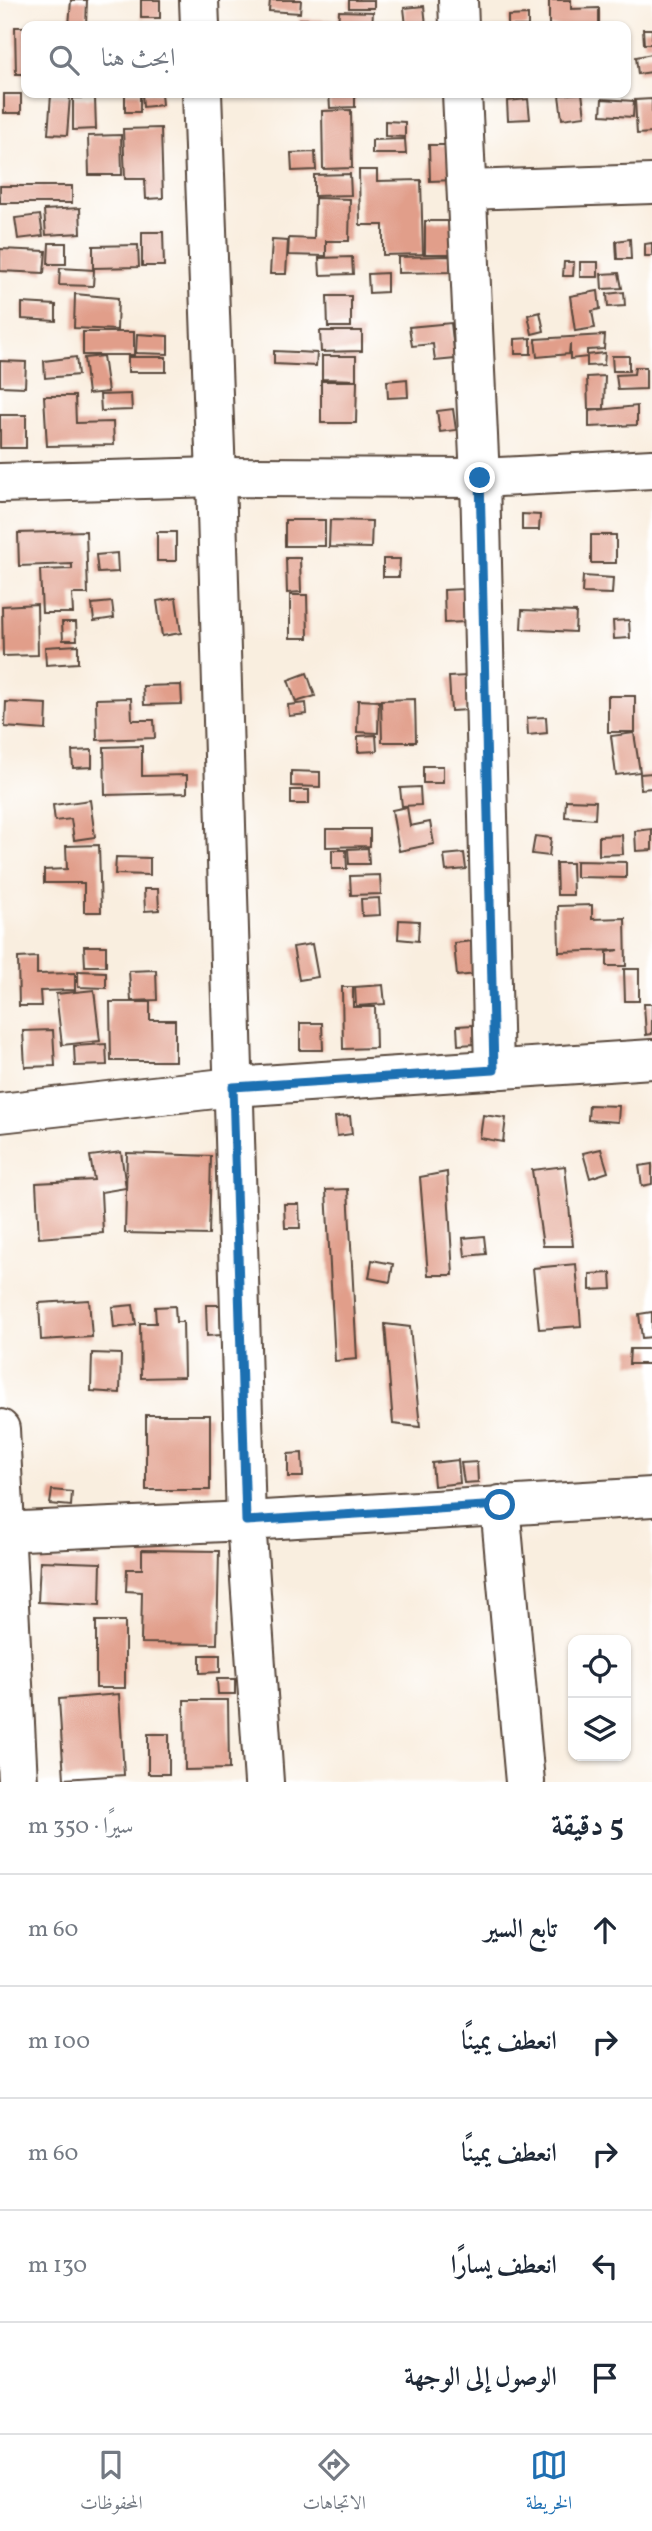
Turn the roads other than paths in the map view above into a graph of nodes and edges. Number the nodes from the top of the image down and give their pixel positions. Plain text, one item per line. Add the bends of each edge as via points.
1 (199, 0) edge
2 (458, 0) edge
3 (200, 21) edge
4 (459, 21) edge
5 (202, 98) edge
6 (462, 98) edge
7 (652, 184) edge
8 (467, 190) junction
9 (652, 469) edge
10 (216, 477) junction
11 (480, 478) junction
12 (0, 483) edge
13 (652, 1059) edge
14 (494, 1070) junction
15 (233, 1087) junction
16 (0, 1113) edge
17 (0, 1429) edge
18 (652, 1497) edge
19 (500, 1505) junction
20 (246, 1521) junction
21 (2, 1532) edge
22 (18, 1782) edge
23 (264, 1782) edge
24 (525, 1782) edge

1 - 3 street
2 - 4 street
5 - 10 street
6 - 8 street
7 - 8 street
8 - 11 street
9 - 11 street
10 - 11 street
10 - 12 street
10 - 15 street
11 - 14 street
13 - 14 street
14 - 15 street
15 - 16 street
15 - 20 street
17 - 21 street
18 - 19 street
19 - 20 street
19 - 24 street
20 - 21 street
20 - 23 street
21 - 22 street

